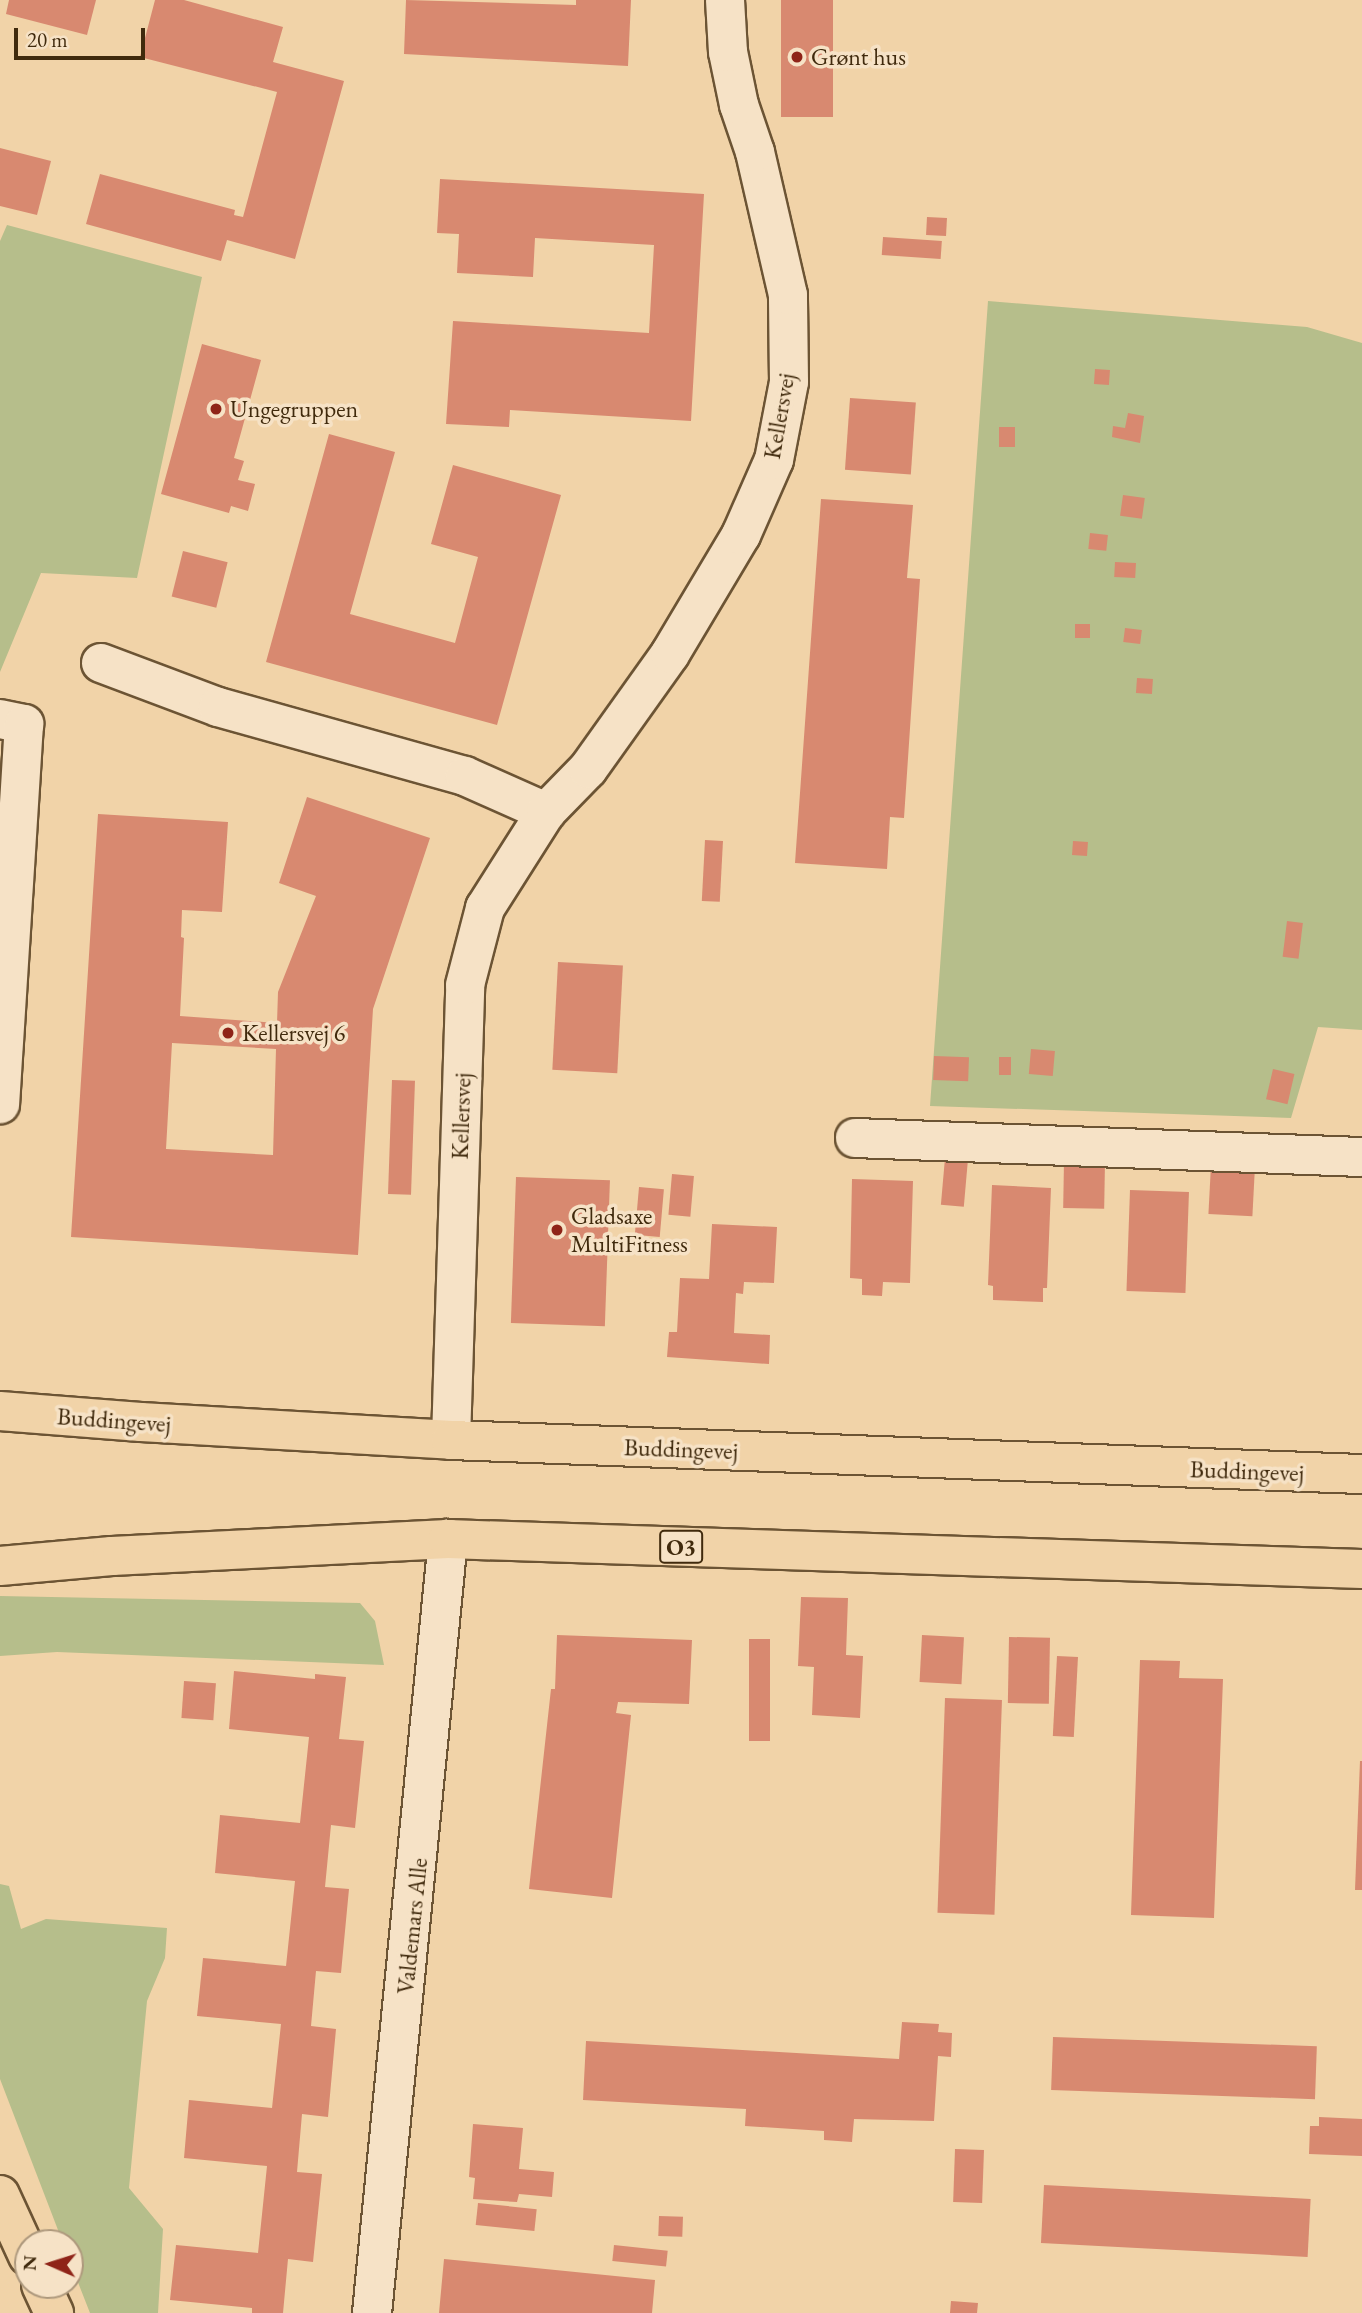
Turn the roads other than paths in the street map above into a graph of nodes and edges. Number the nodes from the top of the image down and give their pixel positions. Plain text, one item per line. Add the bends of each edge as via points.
1 (725, 0) edge
2 (101, 663) dead end
3 (0, 719) edge
4 (545, 812) junction
5 (0, 1104) edge
6 (855, 1138) dead end
7 (1362, 1157) edge
8 (0, 1410) edge
9 (451, 1440) junction
10 (1362, 1474) edge
11 (448, 1539) junction
12 (0, 1566) edge
13 (1362, 1569) edge
14 (0, 2195) edge
15 (16, 2229) edge
16 (372, 2313) edge

1 - 4 street, Kellersvej via 728,52 739,105 755,152 788,295 789,382 774,460 741,534 670,654 588,769
2 - 4 street via 218,707 465,776
3 - 5 street via 24,724
4 - 9 street, Kellersvej via 485,908 465,985
6 - 7 street
8 - 9 main road, Buddingevej
9 - 10 main road, Buddingevej
11 - 12 main road, O3
11 - 13 main road, O3
11 - 16 street, Valdemars Alle
14 - 15 main road

